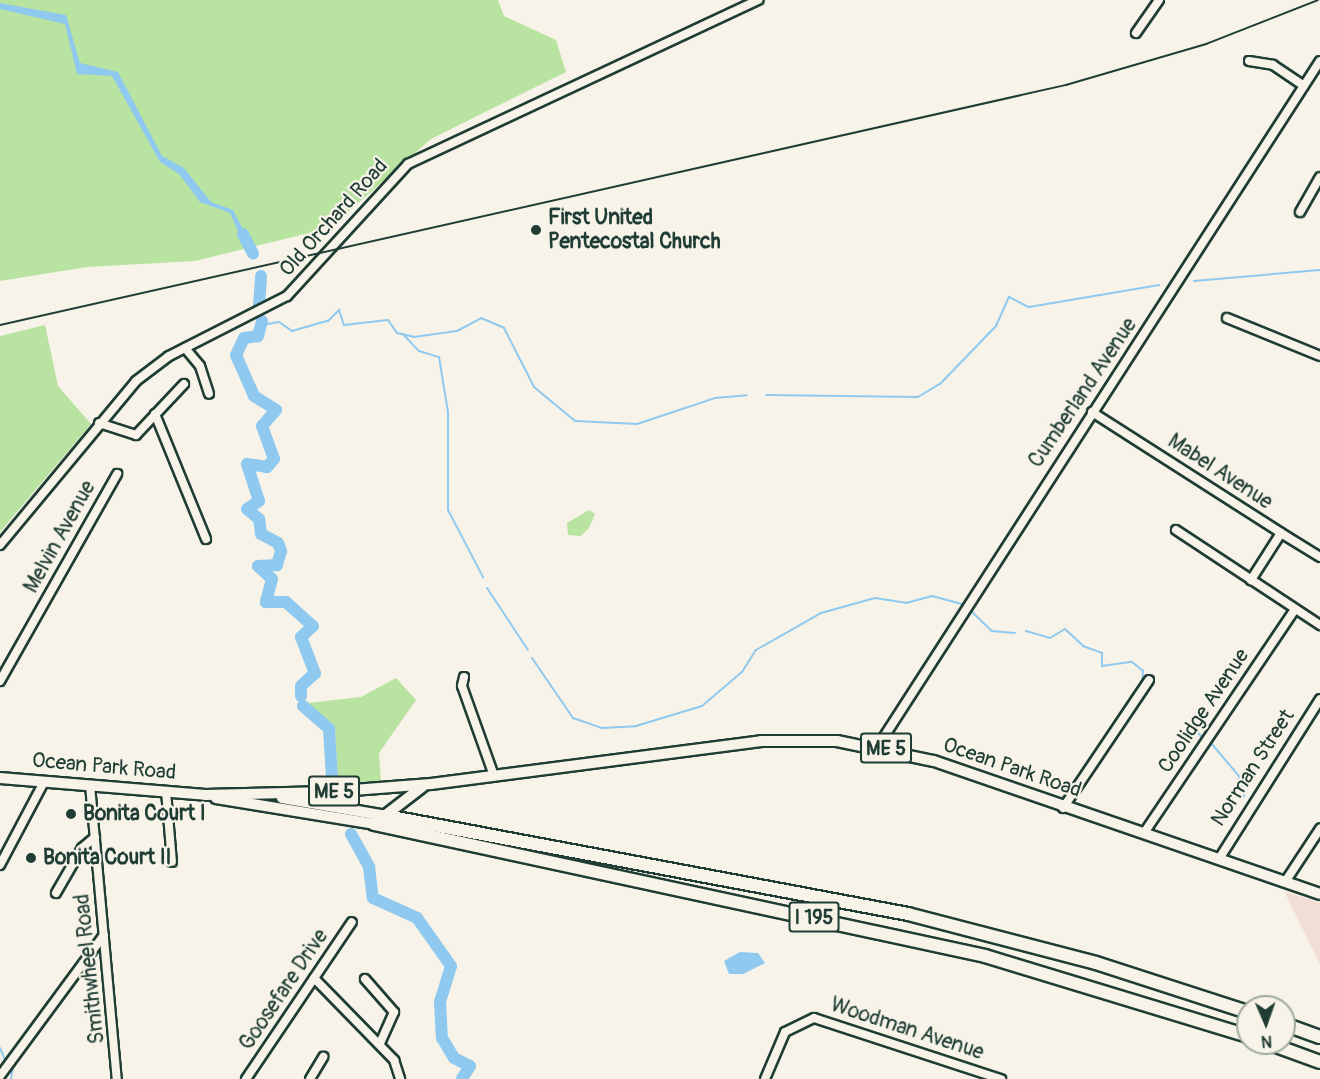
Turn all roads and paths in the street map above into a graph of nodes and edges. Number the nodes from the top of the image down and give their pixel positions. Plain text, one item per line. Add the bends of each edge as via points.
1 (758, 0) edge
2 (1159, 0) edge
3 (1137, 33) dead end
4 (1249, 60) dead end
5 (1320, 61) edge
6 (1304, 87) junction
7 (1320, 177) edge
8 (1300, 212) dead end
9 (1227, 318) dead end
10 (184, 348) junction
11 (1320, 356) edge
12 (184, 384) dead end
13 (209, 394) dead end
14 (1092, 412) junction
15 (155, 414) junction
16 (99, 423) junction
17 (117, 474) dead end
18 (1176, 531) dead end
19 (1281, 533) junction
20 (206, 539) dead end
21 (0, 545) edge
22 (1320, 557) edge
23 (1251, 580) junction
24 (1295, 609) junction
25 (1320, 625) edge
26 (464, 677) dead end
27 (1149, 680) dead end
28 (0, 681) edge
29 (1320, 699) edge
30 (878, 746) junction
31 (494, 776) junction
32 (0, 778) edge
33 (44, 782) junction
34 (430, 784) junction
35 (90, 785) junction
36 (390, 787) junction
37 (166, 791) junction
38 (237, 794) junction
39 (205, 795) junction
40 (398, 803) junction
41 (1064, 808) junction
42 (386, 816) junction
43 (374, 824) junction
44 (1320, 829) edge
45 (1144, 833) junction
46 (96, 837) junction
47 (1219, 859) junction
48 (172, 862) dead end
49 (0, 865) edge
50 (1285, 882) junction
51 (56, 893) dead end
52 (1320, 894) edge
53 (352, 922) dead end
54 (104, 935) junction
55 (314, 978) junction
56 (365, 979) dead end
57 (1236, 1008) edge
58 (1296, 1028) edge
59 (1236, 1032) edge
60 (1320, 1037) edge
61 (380, 1044) junction
62 (1296, 1053) edge
63 (322, 1057) dead end
64 (1320, 1062) edge
65 (0, 1076) edge
66 (117, 1079) edge
67 (246, 1079) edge
68 (310, 1079) edge
69 (400, 1079) edge
70 (765, 1079) edge
71 (1000, 1079) edge

1 - 10 street, Old Orchard Road via 417,158 386,184 294,291 254,317
2 - 3 street
4 - 6 street via 1274,65
5 - 6 street, Cumberland Avenue
6 - 14 street, Cumberland Avenue
7 - 8 street
9 - 11 street
10 - 13 street via 200,366
10 - 16 street, Old Orchard Road via 143,374
12 - 15 street
14 - 19 street, Mabel Avenue
14 - 30 street, Cumberland Avenue
15 - 16 street via 134,437
15 - 20 street
16 - 21 street, Old Orchard Road
17 - 28 street, Melvin Avenue
18 - 23 street
19 - 22 street
19 - 23 street, Mabel Avenue
23 - 24 street
24 - 25 street
24 - 45 street, Coolidge Avenue
26 - 31 street via 462,686
27 - 41 street
29 - 47 street, Norman Street
30 - 31 main road, Ocean Park Road / ME 5 via 779,740
30 - 41 main road, Ocean Park Road / ME 5
31 - 34 main road, Ocean Park Road / ME 5
32 - 33 main road, Ocean Park Road / ME 5
33 - 35 main road, Ocean Park Road / ME 5
33 - 49 street
34 - 36 main road, Ocean Park Road / ME 5
34 - 40 main road, Ocean Park Road / ME 5
35 - 37 main road, Ocean Park Road / ME 5
35 - 46 street, Smithwheel Road
36 - 38 main road, Ocean Park Road / ME 5
36 - 40 main road
37 - 39 main road, Ocean Park Road / ME 5
37 - 48 street
38 - 39 main road, Ocean Park Road / ME 5
38 - 42 main road
39 - 43 main road, Ocean Park Road / ME 5
40 - 42 main road, Ocean Park Road / ME 5
41 - 45 main road, Ocean Park Road / ME 5
42 - 43 main road, Ocean Park Road / ME 5
42 - 57 highway, I 195 via 908,914 1096,963
43 - 59 highway, I 195 via 985,956
44 - 50 street
45 - 47 main road, Ocean Park Road / ME 5
46 - 51 street via 82,848
46 - 54 street, Smithwheel Road
47 - 50 main road, Ocean Park Road / ME 5
50 - 52 main road, Ocean Park Road / ME 5
53 - 55 street, Goosefare Drive
54 - 65 street
54 - 66 street, Smithwheel Road
55 - 61 street
55 - 67 street, Goosefare Drive
56 - 61 street via 394,1012
58 - 60 highway
61 - 69 street via 398,1066
62 - 64 highway
63 - 68 street
70 - 71 street, Woodman Avenue via 785,1032 814,1018

